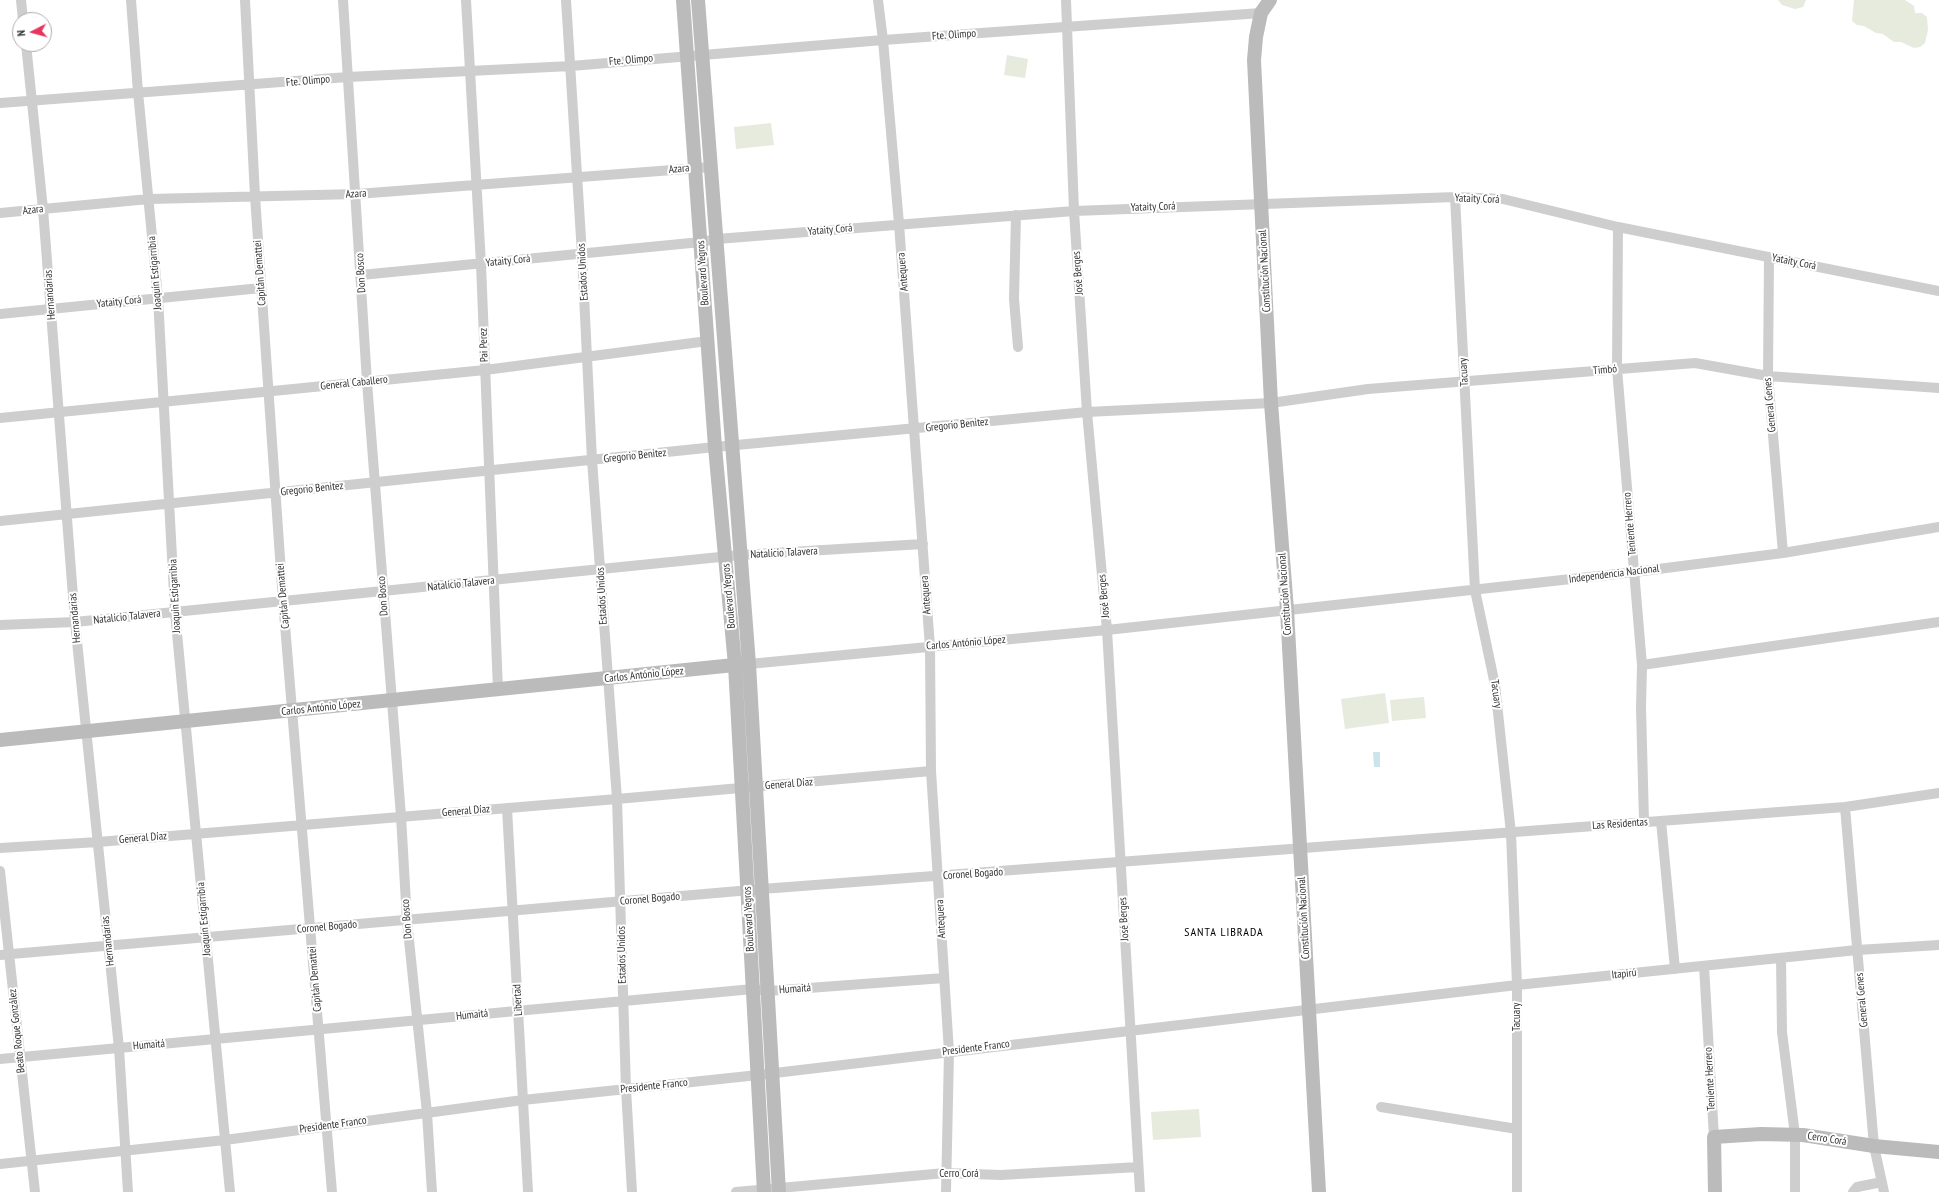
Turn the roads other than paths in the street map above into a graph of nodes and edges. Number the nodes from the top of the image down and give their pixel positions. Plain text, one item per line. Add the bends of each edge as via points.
1 (21, 0) edge
2 (132, 0) edge
3 (245, 0) edge
4 (343, 0) edge
5 (466, 0) edge
6 (566, 0) edge
7 (682, 0) edge
8 (698, 0) edge
9 (878, 0) edge
10 (1066, 0) edge
11 (1270, 0) edge
12 (22, 12) edge
13 (1261, 13) junction
14 (1066, 27) junction
15 (883, 40) junction
16 (27, 52) edge
17 (687, 55) junction
18 (703, 55) junction
19 (571, 66) junction
20 (470, 71) junction
21 (348, 77) junction
22 (248, 86) junction
23 (138, 92) junction
24 (32, 100) junction
25 (0, 103) edge
26 (712, 167) junction
27 (695, 168) junction
28 (578, 178) junction
29 (476, 185) junction
30 (357, 194) junction
31 (255, 196) junction
32 (1455, 197) junction
33 (149, 199) junction
34 (1261, 203) junction
35 (43, 209) junction
36 (1074, 211) junction
37 (0, 213) edge
38 (1016, 215) junction
39 (899, 224) junction
40 (1618, 227) junction
41 (717, 239) junction
42 (701, 242) junction
43 (582, 254) junction
44 (1769, 257) junction
45 (481, 264) junction
46 (361, 275) junction
47 (261, 288) junction
48 (1939, 291) edge
49 (158, 298) junction
50 (51, 309) junction
51 (0, 314) edge
52 (708, 341) junction
53 (1018, 347) dead end
54 (587, 358) junction
55 (1617, 369) junction
56 (485, 370) junction
57 (1768, 376) junction
58 (1464, 381) junction
59 (367, 382) junction
60 (1939, 388) edge
61 (268, 391) junction
62 (164, 401) junction
63 (1271, 404) junction
64 (59, 411) junction
65 (1087, 412) junction
66 (0, 418) edge
67 (915, 429) junction
68 (715, 447) junction
69 (732, 447) junction
70 (592, 460) junction
71 (489, 471) junction
72 (375, 482) junction
73 (275, 493) junction
74 (170, 504) junction
75 (67, 514) junction
76 (0, 521) edge
77 (1939, 527) edge
78 (923, 544) junction
79 (1783, 552) junction
80 (740, 555) junction
81 (726, 556) junction
82 (601, 570) junction
83 (1635, 572) junction
84 (493, 580) junction
85 (1475, 590) junction
86 (383, 592) junction
87 (283, 602) junction
88 (1287, 610) junction
89 (175, 612) junction
90 (75, 622) junction
91 (1939, 622) edge
92 (0, 625) edge
93 (1107, 630) junction
94 (930, 647) junction
95 (742, 665) junction
96 (1642, 665) junction
97 (607, 680) junction
98 (498, 690) junction
99 (392, 701) junction
100 (293, 711) junction
101 (185, 722) junction
102 (87, 731) junction
103 (0, 740) edge
104 (931, 771) junction
105 (756, 787) junction
106 (742, 788) junction
107 (1939, 793) edge
108 (617, 799) junction
109 (1845, 807) junction
110 (507, 808) junction
111 (401, 816) junction
112 (1661, 821) junction
113 (1644, 822) junction
114 (302, 824) junction
115 (196, 833) junction
116 (1511, 833) junction
117 (98, 842) junction
118 (0, 848) edge
119 (1300, 849) junction
120 (1121, 863) junction
121 (0, 871) edge
122 (938, 877) junction
123 (762, 889) junction
124 (747, 891) junction
125 (621, 902) junction
126 (512, 910) junction
127 (407, 920) junction
128 (311, 929) junction
129 (205, 937) junction
130 (108, 945) junction
131 (1939, 945) edge
132 (1857, 950) junction
133 (5, 954) edge
134 (1781, 958) junction
135 (1704, 966) junction
136 (1675, 969) junction
137 (944, 978) junction
138 (1517, 985) junction
139 (753, 989) junction
140 (768, 991) junction
141 (623, 1001) junction
142 (1309, 1009) junction
143 (518, 1011) junction
144 (417, 1021) junction
145 (319, 1030) junction
146 (1130, 1030) junction
147 (215, 1040) junction
148 (119, 1048) junction
149 (948, 1052) junction
150 (20, 1057) junction
151 (0, 1059) edge
152 (772, 1072) junction
153 (758, 1075) junction
154 (626, 1089) junction
155 (523, 1100) junction
156 (1381, 1107) dead end
157 (427, 1113) junction
158 (327, 1126) junction
159 (1517, 1129) junction
160 (1795, 1135) junction
161 (1714, 1137) junction
162 (225, 1140) junction
163 (1874, 1146) junction
164 (126, 1150) junction
165 (1939, 1152) edge
166 (31, 1161) junction
167 (0, 1164) edge
168 (1138, 1167) junction
169 (945, 1173) junction
170 (1883, 1187) edge
171 (779, 1190) edge
172 (764, 1191) edge
173 (35, 1192) edge
174 (128, 1192) edge
175 (230, 1192) edge
176 (332, 1192) edge
177 (432, 1192) edge
178 (528, 1192) edge
179 (632, 1192) edge
180 (736, 1192) edge
181 (946, 1192) edge
182 (1140, 1192) edge
183 (1319, 1192) edge
184 (1517, 1192) edge
185 (1715, 1192) edge
186 (1795, 1192) edge
187 (1853, 1192) edge

1 - 12 street
2 - 23 street, Joaquín Estigarribia
3 - 22 street, Capitán Demattei
4 - 21 street, Don Bosco
5 - 20 street, Pai Perez
6 - 19 street, Estados Unidos
7 - 17 main road, Boulevard Yegros
8 - 18 main road, Boulevard Yegros
9 - 15 street, Antequera
10 - 14 street, José Berges
11 - 13 main road, Constitución Nacional
13 - 14 street, Fte. Olimpo
13 - 34 main road, Constitución Nacional via 1254,60
14 - 15 street, Fte. Olimpo
14 - 36 street, José Berges
15 - 18 street, Fte. Olimpo
15 - 39 street, Antequera
16 - 24 street, Hernandarias
17 - 18 street, Fte. Olimpo
17 - 19 street, Fte. Olimpo
17 - 27 main road, Boulevard Yegros
18 - 26 main road, Boulevard Yegros
19 - 20 street, Fte. Olimpo
19 - 28 street, Estados Unidos
20 - 21 street, Fte. Olimpo
20 - 29 street, Pai Perez
21 - 22 street, Fte. Olimpo
21 - 30 street, Don Bosco
22 - 23 street, Fte. Olimpo
22 - 31 street, Capitán Demattei
23 - 24 street, Fte. Olimpo
23 - 33 street, Joaquín Estigarribia
24 - 25 street, Fte. Olimpo
24 - 35 street, Hernandarias
26 - 27 street, Azara
26 - 41 main road, Boulevard Yegros
27 - 28 street, Azara
27 - 42 main road, Boulevard Yegros
28 - 29 street, Azara
28 - 43 street, Estados Unidos
29 - 30 street, Azara
29 - 45 street, Pai Perez
30 - 31 street, Azara
30 - 46 street, Don Bosco
31 - 33 street, Azara
31 - 47 street, Capitán Demattei
32 - 34 street, Yataity Corá
32 - 40 street, Yataity Corá via 1502,199
32 - 58 street, Tacuary
33 - 35 street, Azara
33 - 49 street, Joaquín Estigarribia
34 - 36 street, Yataity Corá
34 - 63 main road, Constitución Nacional
35 - 37 street, Azara
35 - 50 street, Hernandarias
36 - 38 street, Yataity Corá
36 - 65 street, José Berges
38 - 39 street, Yataity Corá
38 - 53 street via 1014,299
39 - 41 street, Yataity Corá
39 - 67 street, Antequera
40 - 44 street, Yataity Corá
40 - 55 street, Teniente Herrero
41 - 42 street, Yataity Corá
41 - 69 main road, Boulevard Yegros
42 - 43 street, Yataity Corá
42 - 52 main road, Boulevard Yegros
43 - 45 street, Yataity Corá
43 - 54 street, Estados Unidos
44 - 48 street, Yataity Corá
44 - 57 street, General Genes
45 - 46 street, Yataity Corá
45 - 56 street, Pai Perez
46 - 59 street, Don Bosco
47 - 49 street, Yataity Corá
47 - 61 street, Capitán Demattei
49 - 50 street, Yataity Corá
49 - 62 street, Joaquín Estigarribia
50 - 51 street, Yataity Corá
50 - 64 street, Hernandarias
52 - 54 street, General Caballero
52 - 68 main road, Boulevard Yegros
54 - 56 street, General Caballero
54 - 70 street, Estados Unidos
55 - 57 street, Timbó via 1695,363
55 - 58 street, Timbó
55 - 83 street, Teniente Herrero
56 - 59 street, General Caballero
56 - 71 street, Pai Perez
57 - 60 street, Timbó
57 - 79 street, General Genes
58 - 63 street, Timbó via 1368,389
58 - 85 street, Tacuary
59 - 61 street, General Caballero
59 - 72 street, Don Bosco
61 - 62 street, General Caballero
61 - 73 street, Capitán Demattei
62 - 64 street, General Caballero
62 - 74 street, Joaquín Estigarribia
63 - 65 street, Gregorio Benitez
63 - 88 main road, Constitución Nacional
64 - 66 street, General Caballero
64 - 75 street, Hernandarias
65 - 67 street, Gregorio Benitez
65 - 93 street, José Berges
67 - 69 street, Gregorio Benitez
67 - 78 street, Antequera
68 - 69 street, Gregorio Benitez
68 - 70 street, Gregorio Benitez
68 - 81 main road, Boulevard Yegros
69 - 80 main road, Boulevard Yegros
70 - 71 street, Gregorio Benitez
70 - 82 street, Estados Unidos
71 - 72 street, Gregorio Benitez
71 - 84 street, Pai Perez
72 - 73 street, Gregorio Benitez
72 - 86 street, Don Bosco
73 - 74 street, Gregorio Benitez
73 - 87 street, Capitán Demattei
74 - 75 street, Gregorio Benitez
74 - 89 street, Joaquín Estigarribia
75 - 76 street, Gregorio Benitez
75 - 90 street, Hernandarias
77 - 79 street, Independencia Nacional
78 - 80 street, Natalicio Talavera
78 - 94 street, Antequera
79 - 83 street, Independencia Nacional
80 - 81 street, Natalicio Talavera
80 - 95 main road, Boulevard Yegros
81 - 82 street, Natalicio Talavera
81 - 95 main road, Boulevard Yegros
82 - 84 street, Natalicio Talavera
82 - 97 street, Estados Unidos
83 - 85 street, Independencia Nacional
83 - 96 street, Teniente Herrero
84 - 86 street, Natalicio Talavera
84 - 98 street, Pai Perez
85 - 88 street, Independencia Nacional
85 - 116 street, Tacuary via 1495,685
86 - 87 street, Natalicio Talavera
86 - 99 street, Don Bosco
87 - 89 street, Natalicio Talavera
87 - 100 street, Capitán Demattei
88 - 93 street, Carlos António López
88 - 119 main road, Constitución Nacional
89 - 90 street, Natalicio Talavera
89 - 101 street, Joaquín Estigarribia
90 - 92 street, Natalicio Talavera
90 - 102 street, Hernandarias
91 - 96 street
93 - 94 street, Carlos António López
93 - 120 street, José Berges
94 - 95 street, Carlos António López
94 - 104 street, Antequera
95 - 97 main road, Carlos António López
95 - 105 main road, Boulevard Yegros
95 - 106 main road, Boulevard Yegros
96 - 113 street, Teniente Herrero
97 - 98 main road, Carlos António López
97 - 108 street, Estados Unidos
98 - 99 main road, Carlos António López
99 - 100 main road, Carlos António López
99 - 111 street, Don Bosco
100 - 101 main road, Carlos António López
100 - 114 street, Capitán Demattei
101 - 102 main road, Carlos António López
101 - 115 street, Joaquín Estigarribia
102 - 103 main road, Carlos António López
102 - 117 street, Hernandarias
104 - 105 street, General Díaz
104 - 122 street, Antequera
105 - 106 street, General Díaz
105 - 123 main road, Boulevard Yegros
106 - 108 street, General Díaz
106 - 124 main road, Boulevard Yegros
107 - 109 street, Las Residentas
108 - 110 street, General Díaz
108 - 125 street, Estados Unidos
109 - 112 street, Las Residentas
109 - 132 street, General Genes
110 - 111 street, General Díaz
110 - 126 street, Libertad
111 - 114 street, General Díaz
111 - 127 street, Don Bosco
112 - 113 street, Las Residentas
112 - 136 street
113 - 116 street, Las Residentas
114 - 115 street, General Díaz
114 - 128 street, Capitán Demattei
115 - 117 street, General Díaz
115 - 129 street, Joaquín Estigarribia
116 - 119 street, Las Residentas
116 - 138 street, Tacuary
117 - 118 street, General Díaz
117 - 130 street, Hernandarias
119 - 120 street, Coronel Bogado
119 - 142 main road, Constitución Nacional
120 - 122 street, Coronel Bogado
120 - 146 street, José Berges
121 - 133 street, Beato Roque González
122 - 123 street, Coronel Bogado
122 - 137 street, Antequera
123 - 124 street, Coronel Bogado
123 - 140 main road, Boulevard Yegros
124 - 125 street, Coronel Bogado
124 - 139 main road, Boulevard Yegros
125 - 126 street, Coronel Bogado
125 - 141 street, Estados Unidos
126 - 127 street, Coronel Bogado
126 - 143 street, Libertad
127 - 128 street, Coronel Bogado
127 - 144 street, Don Bosco
128 - 129 street, Coronel Bogado
128 - 145 street, Capitán Demattei
129 - 130 street, Coronel Bogado
129 - 147 street, Joaquín Estigarribia
130 - 133 street, Coronel Bogado
130 - 148 street, Hernandarias
131 - 132 street, Itapirú
132 - 134 street, Itapirú
132 - 163 street, General Genes
133 - 150 street, Beato Roque González
134 - 135 street, Itapirú
134 - 160 street via 1782,1032
135 - 136 street, Itapirú
135 - 161 street, Teniente Herrero
136 - 138 street, Itapirú
137 - 140 street, Humaitá
137 - 149 street, Antequera
138 - 142 street, Itapirú
138 - 159 street, Tacuary
139 - 140 street, Humaitá
139 - 141 street, Humaitá
139 - 153 main road, Boulevard Yegros
140 - 152 main road, Boulevard Yegros
141 - 143 street, Humaitá
141 - 154 street, Estados Unidos
142 - 146 street, Presidente Franco
142 - 183 main road, Constitución Nacional
143 - 144 street, Humaitá
143 - 155 street, Libertad
144 - 145 street, Humaitá
144 - 157 street, Don Bosco
145 - 147 street, Humaitá
145 - 158 street, Capitán Demattei
146 - 149 street, Presidente Franco
146 - 168 street, José Berges
147 - 148 street, Humaitá
147 - 162 street, Joaquín Estigarribia
148 - 150 street, Humaitá
148 - 164 street, Hernandarias
149 - 152 street, Presidente Franco
149 - 169 street, Antequera
150 - 151 street, Humaitá
150 - 166 street, Beato Roque González
152 - 153 street, Presidente Franco
152 - 171 main road, Boulevard Yegros
153 - 154 street, Presidente Franco
153 - 172 main road, Boulevard Yegros
154 - 155 street, Presidente Franco
154 - 179 street, Estados Unidos
155 - 157 street, Presidente Franco
155 - 178 street, Libertad
156 - 159 street
157 - 158 street, Presidente Franco
157 - 177 street, Don Bosco
158 - 162 street, Presidente Franco
158 - 176 street, Capitán Demattei
159 - 184 street, Tacuary
160 - 161 main road, Cerro Corá
160 - 163 main road, Cerro Corá
160 - 186 street
161 - 185 main road, Teniente Herrero
162 - 164 street, Presidente Franco
162 - 175 street, Joaquín Estigarribia
163 - 165 main road, Cerro Corá
163 - 170 street, General Genes
164 - 166 street, Presidente Franco
164 - 174 street, Hernandarias
166 - 167 street, Presidente Franco
166 - 173 street, Beato Roque González
168 - 169 street, Cerro Corá via 1001,1175
168 - 182 street, José Berges
169 - 171 street, Cerro Corá
169 - 181 street, Antequera
170 - 187 street via 1857,1187
171 - 172 street, Cerro Corá
172 - 180 street, Cerro Corá

